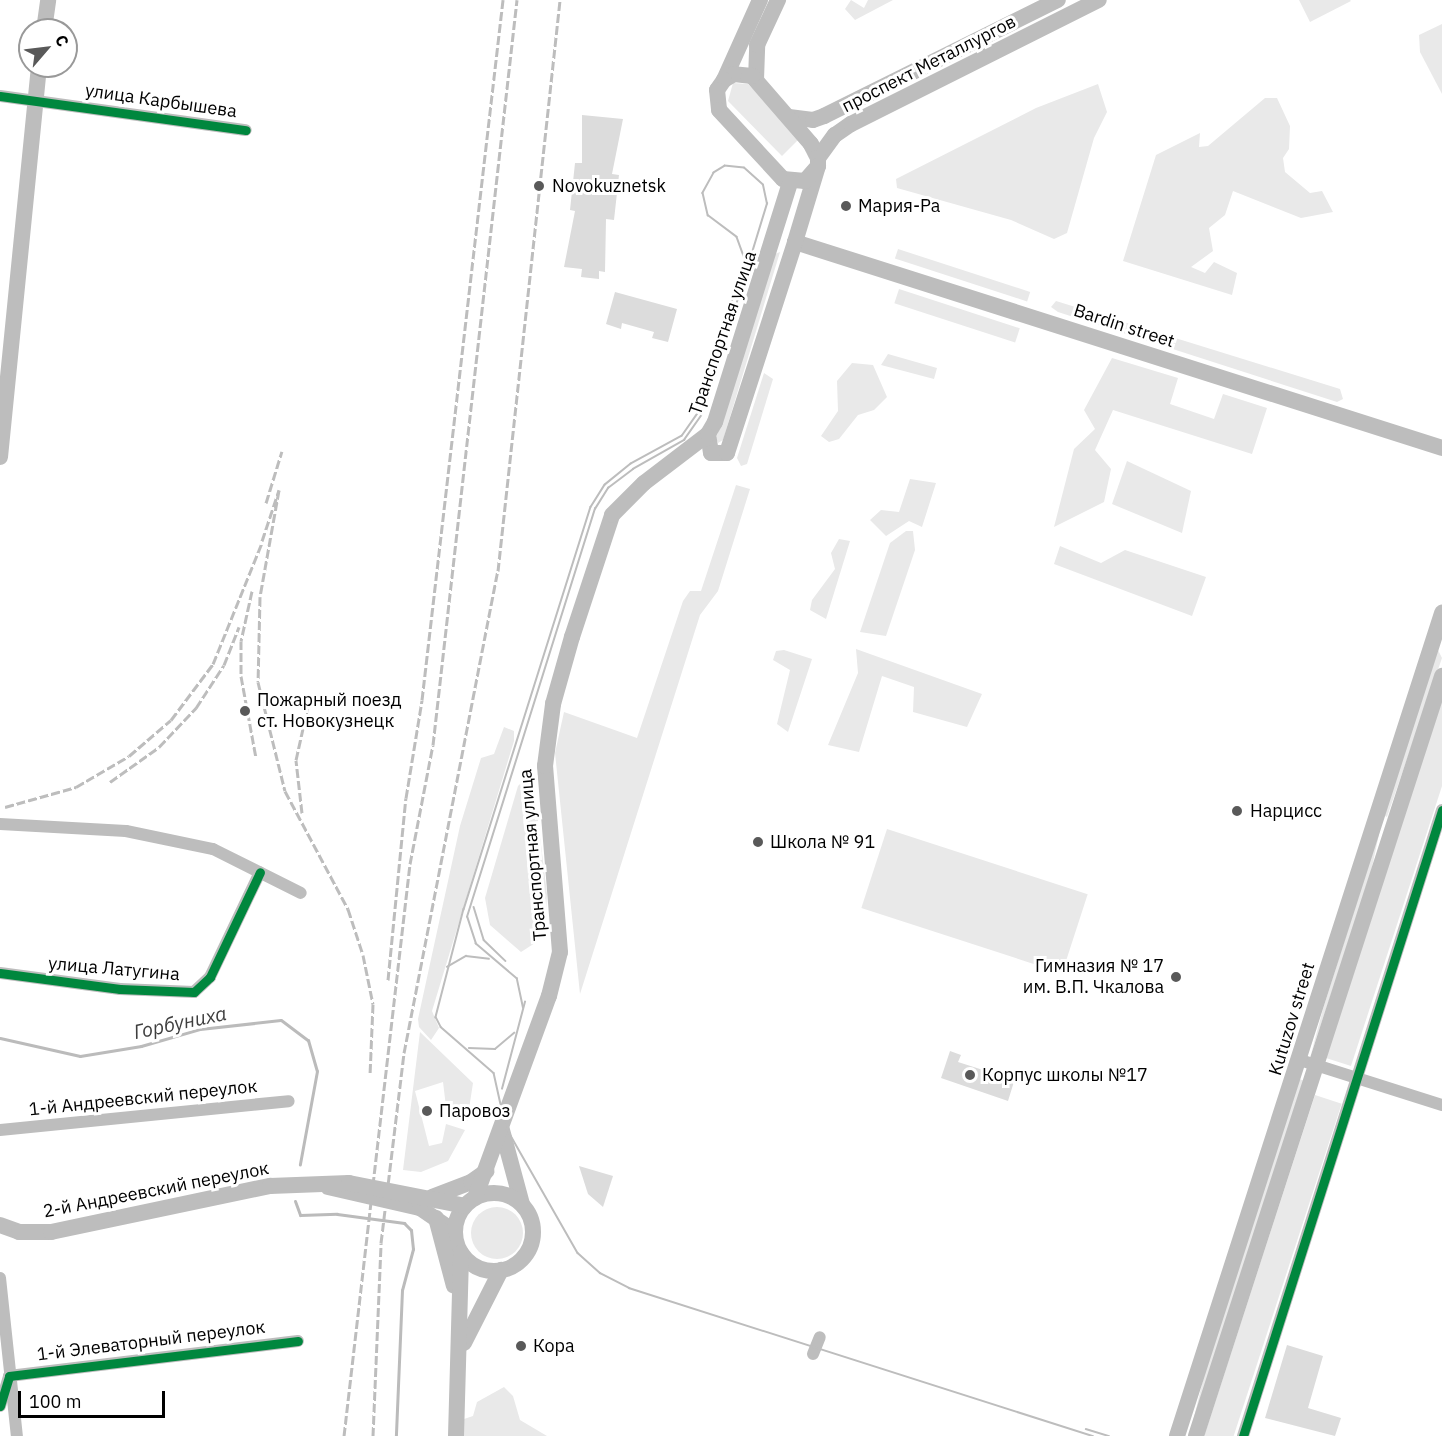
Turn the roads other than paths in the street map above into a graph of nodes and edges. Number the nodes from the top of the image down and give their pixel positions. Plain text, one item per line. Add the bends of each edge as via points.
1 (48, 0) edge
2 (760, 0) edge
3 (778, 0) edge
4 (1058, 0) edge
5 (1099, 0) edge
6 (46, 18) edge
7 (38, 78) edge
8 (724, 80) junction
9 (756, 80) junction
10 (0, 96) edge
11 (35, 100) junction
12 (789, 117) junction
13 (246, 130) dead end
14 (818, 162) junction
15 (790, 182) junction
16 (776, 236) junction
17 (795, 242) junction
18 (3, 368) edge
19 (708, 434) junction
20 (0, 438) edge
21 (1442, 448) edge
22 (717, 454) junction
23 (0, 457) edge
24 (644, 483) junction
25 (1442, 613) edge
26 (1442, 676) edge
27 (1442, 810) edge
28 (0, 824) edge
29 (260, 872) junction
30 (301, 893) dead end
31 (0, 973) edge
32 (1300, 1060) junction
33 (1318, 1066) junction
34 (1359, 1079) junction
35 (289, 1101) dead end
36 (1442, 1105) edge
37 (501, 1129) junction
38 (0, 1130) edge
39 (488, 1171) junction
40 (321, 1185) junction
41 (432, 1197) junction
42 (470, 1202) junction
43 (522, 1204) junction
44 (435, 1215) junction
45 (0, 1225) edge
46 (455, 1232) junction
47 (461, 1253) junction
48 (501, 1270) junction
49 (0, 1278) edge
50 (459, 1330) junction
51 (820, 1337) dead end
52 (298, 1341) dead end
53 (813, 1354) dead end
54 (458, 1365) junction
55 (9, 1376) junction
56 (0, 1406) edge
57 (16, 1436) edge
58 (456, 1436) edge
59 (1177, 1436) edge
60 (1196, 1436) edge
61 (1243, 1436) edge

1 - 6 main road
2 - 8 main road
3 - 9 main road via 757,45
4 - 12 main road, проспект Металлургов via 824,116 813,120
5 - 14 main road, проспект Металлургов via 851,124 835,135
7 - 11 main road
8 - 9 main road via 744,73
8 - 15 main road via 717,90 719,110
9 - 12 main road
10 - 11 street, улица Карбышева
11 - 13 street, улица Карбышева
11 - 18 main road
12 - 14 main road
14 - 15 main road via 805,181
14 - 17 main road
15 - 16 main road, Транспортная улица
16 - 17 main road, Bardin street via 785,245
16 - 19 main road, Транспортная улица
17 - 21 main road, Bardin street
17 - 22 main road via 730,447
18 - 20 main road
19 - 22 main road
19 - 24 main road, Транспортная улица
20 - 23 main road
22 - 24 main road, Транспортная улица
24 - 37 main road, Транспортная улица via 627,498 605,531 553,704 545,766 560,952
25 - 32 main road, Kutuzov street
26 - 33 main road
27 - 34 street
28 - 29 street via 126,831 213,849
29 - 30 street
29 - 31 street, улица Латугина via 210,977 194,992 120,989
32 - 33 street
32 - 59 main road, Kutuzov street
33 - 34 street
33 - 60 main road
34 - 36 street
34 - 61 street
35 - 38 street, 1-й Андреевский переулок
37 - 39 main road, Транспортная улица
37 - 43 main road
39 - 41 main road
39 - 42 main road, Транспортная улица
40 - 41 main road, 2-й Андреевский переулок via 349,1183
40 - 44 main road via 348,1196
40 - 45 main road, 2-й Андреевский переулок via 270,1186 51,1232 19,1232
41 - 42 main road, 2-й Андреевский переулок
42 - 43 main road via 499,1193
42 - 46 main road
43 - 48 main road via 531,1220 532,1241 519,1261
44 - 46 main road
44 - 50 main road via 447,1248
46 - 47 main road
47 - 48 main road via 479,1268
47 - 50 main road
48 - 54 main road via 467,1332
49 - 55 street
50 - 54 main road
51 - 53 street
52 - 55 street, 1-й Элеваторный переулок
54 - 58 main road
55 - 56 street
55 - 57 street

